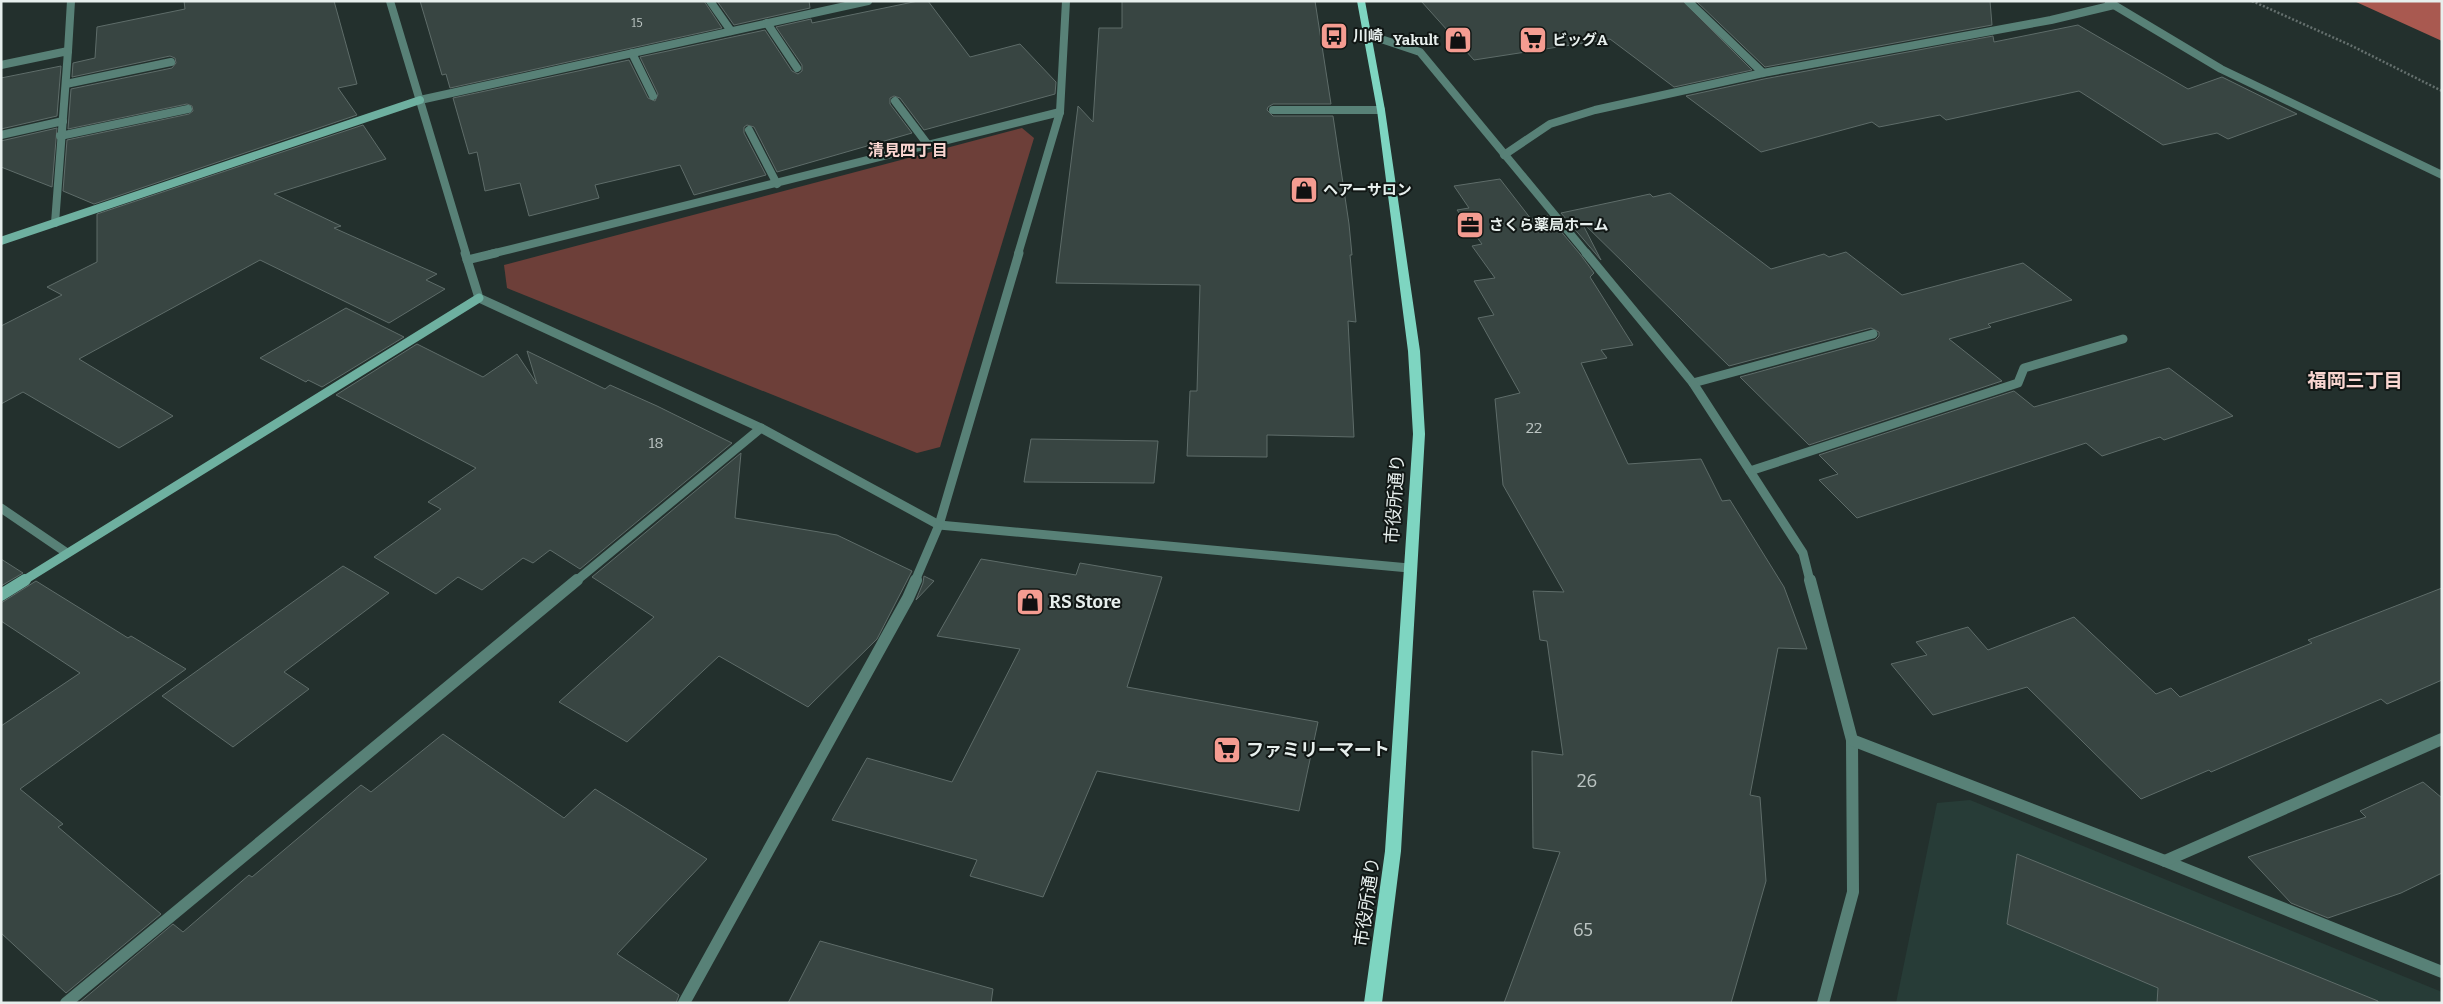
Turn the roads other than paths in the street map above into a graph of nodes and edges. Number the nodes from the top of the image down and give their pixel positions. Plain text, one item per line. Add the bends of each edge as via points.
1 (71, 1) edge
2 (390, 1) edge
3 (710, 1) edge
4 (868, 1) edge
5 (1066, 1) edge
6 (1362, 1) edge
7 (1688, 1) edge
8 (2111, 3) edge
9 (767, 23) junction
10 (731, 31) junction
11 (1369, 35) junction
12 (68, 51) junction
13 (632, 53) junction
14 (171, 62) dead end
15 (1, 65) edge
16 (797, 68) dead end
17 (1763, 73) junction
18 (66, 84) junction
19 (653, 96) dead end
20 (420, 100) junction
21 (895, 101) dead end
22 (188, 109) dead end
23 (1273, 110) dead end
24 (1381, 110) junction
25 (1060, 112) junction
26 (63, 121) junction
27 (749, 130) dead end
28 (1, 135) edge
29 (60, 136) junction
30 (928, 145) junction
31 (1504, 155) junction
32 (2442, 175) edge
33 (777, 184) junction
34 (55, 223) junction
35 (1, 241) edge
36 (467, 260) junction
37 (479, 298) junction
38 (1873, 334) dead end
39 (2122, 339) dead end
40 (1693, 383) junction
41 (762, 428) junction
42 (1750, 472) junction
43 (1, 508) edge
44 (939, 525) junction
45 (67, 553) junction
46 (1409, 568) junction
47 (1, 595) edge
48 (2442, 739) edge
49 (1852, 740) junction
50 (2165, 861) junction
51 (2442, 972) edge
52 (66, 1003) edge
53 (684, 1003) edge
54 (1373, 1003) edge
55 (1822, 1003) edge

1 - 12 street
2 - 20 street
3 - 10 street
4 - 9 street
5 - 25 street
6 - 11 main road, 市役所通り
7 - 17 street
8 - 17 street via 2051,20
8 - 32 street via 2221,69
9 - 10 street
9 - 16 street
10 - 13 street
11 - 24 main road, 市役所通り
11 - 31 street via 1420,52
12 - 15 street
12 - 18 street
13 - 19 street
13 - 20 street
14 - 18 street
17 - 31 street via 1595,110 1550,124
18 - 26 street
20 - 34 street
20 - 36 street
21 - 30 street
22 - 29 street
23 - 24 street
24 - 46 main road, 市役所通り via 1414,351 1418,434
25 - 30 street
25 - 44 street
26 - 28 street
26 - 29 street
27 - 33 street
29 - 34 street
30 - 33 street
31 - 40 street
33 - 36 street
34 - 35 street
36 - 37 street
37 - 41 street
37 - 45 street
38 - 40 street
39 - 42 street via 2024,368 2018,383
40 - 42 street
41 - 44 street
41 - 52 street
42 - 49 street via 1803,553
43 - 45 street
44 - 46 street
44 - 53 street via 908,598
45 - 47 street
46 - 54 main road, 市役所通り via 1393,851
48 - 50 street
49 - 50 street
49 - 55 street via 1853,892
50 - 51 street

